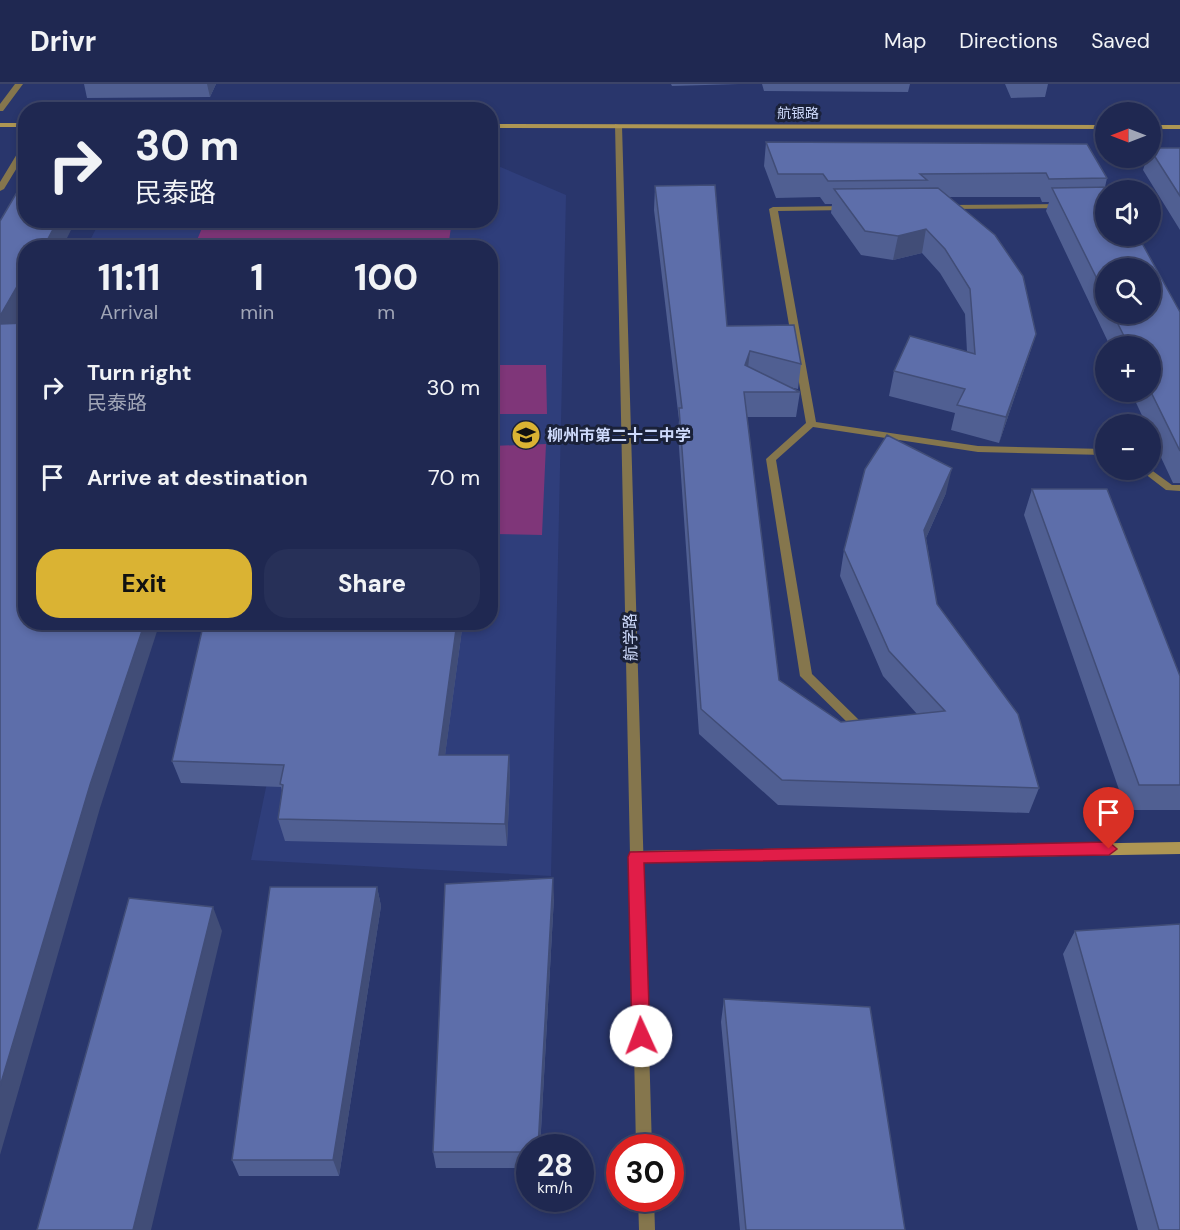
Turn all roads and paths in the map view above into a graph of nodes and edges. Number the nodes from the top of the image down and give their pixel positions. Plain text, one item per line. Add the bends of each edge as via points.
1 (19, 84) edge
2 (0, 109) edge
3 (0, 125) edge
4 (18, 125) edge
5 (498, 126) edge
6 (618, 126) junction
7 (1095, 127) edge
8 (1161, 127) edge
9 (1180, 127) edge
10 (18, 160) edge
11 (0, 189) edge
12 (1070, 206) edge
13 (940, 207) edge
14 (857, 208) edge
15 (811, 424) junction
16 (1095, 452) edge
17 (1159, 480) edge
18 (1180, 488) edge
19 (854, 722) edge
20 (1180, 848) edge
21 (636, 857) junction
22 (644, 1134) edge
23 (646, 1212) edge
24 (647, 1230) edge

1 - 2 street
3 - 4 main road
5 - 6 main road, 航银路
6 - 7 main road, 航银路
6 - 21 street, 航学路
8 - 9 main road
10 - 11 street
12 - 13 street
14 - 15 street via 774,209
15 - 16 street via 978,449
15 - 19 street via 771,459 806,676
17 - 18 street via 1170,488
20 - 21 main road
21 - 22 street, 航学路
23 - 24 street

